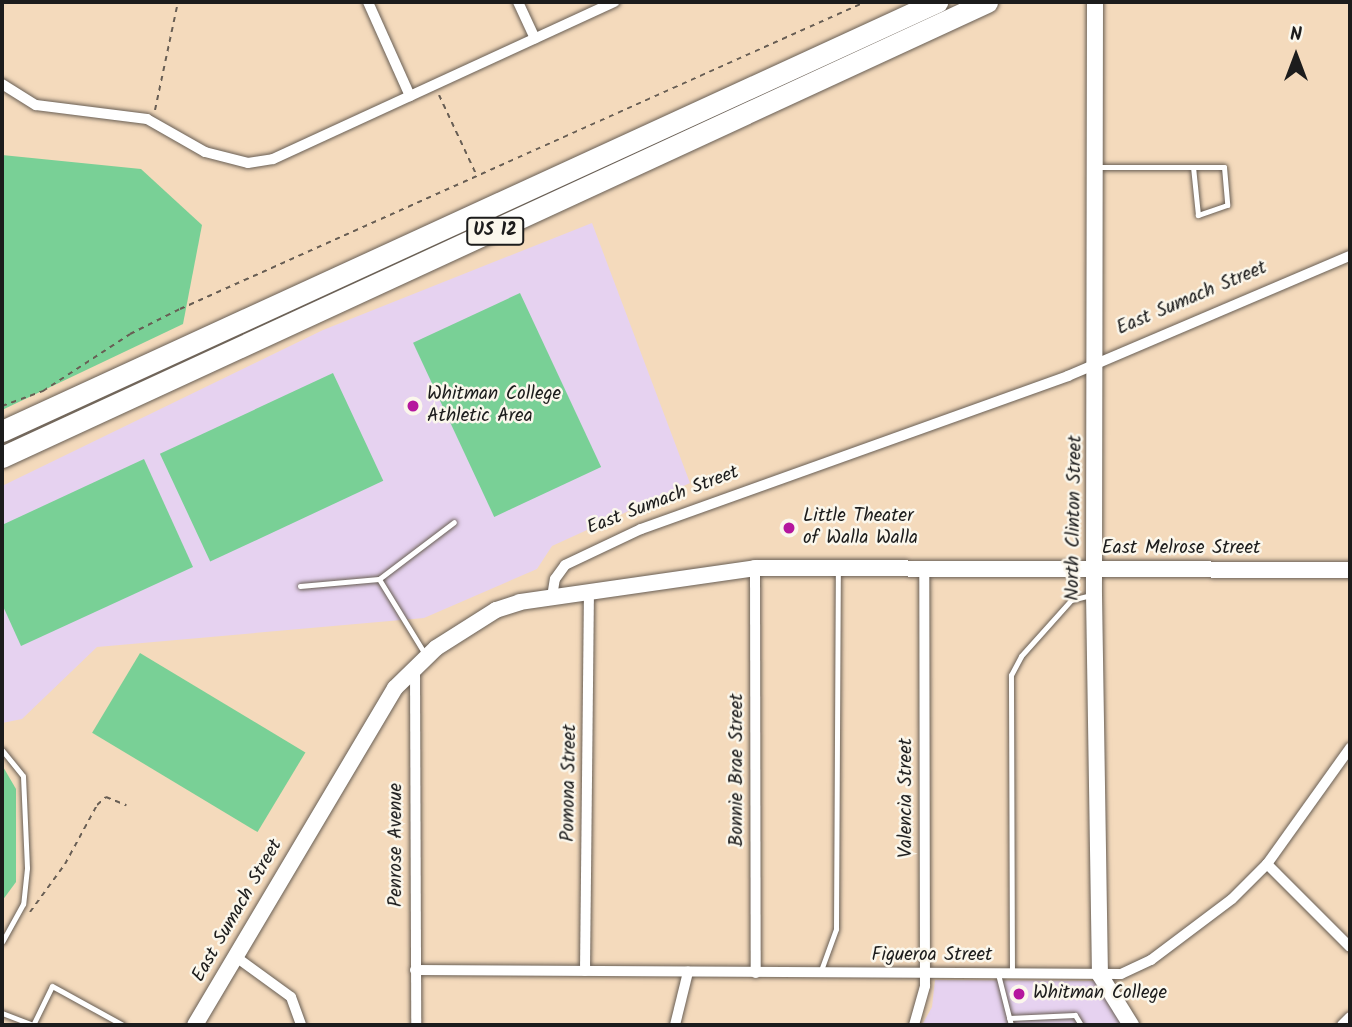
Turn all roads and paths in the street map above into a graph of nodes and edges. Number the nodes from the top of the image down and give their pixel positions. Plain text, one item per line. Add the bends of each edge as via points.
1 (178, 2) edge
2 (368, 2) edge
3 (518, 2) edge
4 (615, 2) edge
5 (865, 2) edge
6 (937, 2) edge
7 (963, 2) edge
8 (987, 2) edge
9 (1096, 2) edge
10 (536, 38) junction
11 (841, 69) junction
12 (2, 84) edge
13 (434, 85) junction
14 (410, 96) junction
15 (152, 121) junction
16 (1098, 167) junction
17 (1193, 167) junction
18 (477, 177) junction
19 (1350, 256) edge
20 (1098, 362) junction
21 (2, 406) edge
22 (2, 431) edge
23 (2, 457) edge
24 (454, 522) dead end
25 (838, 567) junction
26 (755, 568) junction
27 (925, 568) junction
28 (1094, 569) junction
29 (1350, 570) edge
30 (379, 579) junction
31 (300, 586) dead end
32 (589, 594) junction
33 (1094, 595) junction
34 (552, 597) junction
35 (420, 660) junction
36 (1350, 748) edge
37 (2, 750) edge
38 (126, 804) dead end
39 (1266, 864) junction
40 (27, 915) dead end
41 (2, 942) edge
42 (1350, 947) edge
43 (236, 957) junction
44 (415, 970) junction
45 (586, 971) junction
46 (688, 972) junction
47 (756, 973) junction
48 (820, 973) junction
49 (925, 974) junction
50 (998, 974) junction
51 (1012, 974) junction
52 (1100, 975) junction
53 (2, 1013) edge
54 (1350, 1017) edge
55 (1010, 1022) edge
56 (32, 1025) edge
57 (123, 1025) edge
58 (195, 1025) edge
59 (301, 1025) edge
60 (416, 1025) edge
61 (674, 1025) edge
62 (914, 1025) edge
63 (1081, 1025) edge
64 (1131, 1025) edge
65 (1342, 1025) edge

1 - 15 path
2 - 14 street
3 - 10 street
4 - 10 street
5 - 18 path
6 - 22 highway, US 12
7 - 11 highway
8 - 11 highway, US 12
9 - 16 main road, North Clinton Street
10 - 13 street
11 - 23 highway, US 12
12 - 15 street via 36,105 117,112
13 - 14 street
13 - 18 path
14 - 15 street via 273,159 248,163 205,152
16 - 17 lane
16 - 20 main road, North Clinton Street
17 - 17 lane via 1224,167 1227,205 1198,215
18 - 21 path via 180,309 130,334 43,391
19 - 20 street, East Sumach Street
20 - 28 main road, North Clinton Street
20 - 34 street, East Sumach Street via 641,529 565,565 555,579
24 - 30 lane
25 - 26 main road, East Melrose Street
25 - 27 main road, East Melrose Street
25 - 48 lane via 836,929
26 - 32 main road, East Melrose Street via 717,570
26 - 47 street, Bonnie Brae Street
27 - 28 main road, East Melrose Street
27 - 49 street, Valencia Street
28 - 29 main road, East Melrose Street
28 - 33 main road, North Clinton Street
30 - 31 lane
30 - 35 lane
32 - 34 main road, East Melrose Street
32 - 45 street, Pomona Street
33 - 51 lane via 1071,600 1021,656 1011,675
33 - 52 main road, North Clinton Street
34 - 35 main road, East Sumach Street via 496,610
35 - 43 main road, East Sumach Street via 381,709
35 - 44 street, Penrose Avenue
36 - 39 street, Figueroa Street
37 - 41 lane via 23,776 27,867 23,904
38 - 40 path via 106,797 97,805 65,864
39 - 42 street
39 - 52 street, Figueroa Street via 1204,923 1151,960 1133,971
43 - 58 main road, East Sumach Street
43 - 59 street via 291,997
44 - 45 street, Figueroa Street
44 - 60 street, Penrose Avenue
45 - 46 street, Figueroa Street
46 - 47 street, Figueroa Street
46 - 61 street
47 - 48 street, Figueroa Street
48 - 49 street, Figueroa Street
49 - 50 street, Figueroa Street
49 - 62 street, Valencia Street via 923,1000
50 - 51 street, Figueroa Street
50 - 55 lane
51 - 52 street, Figueroa Street
52 - 64 main road
53 - 56 lane
54 - 65 street
55 - 63 lane via 1075,1015
56 - 57 lane via 52,986

